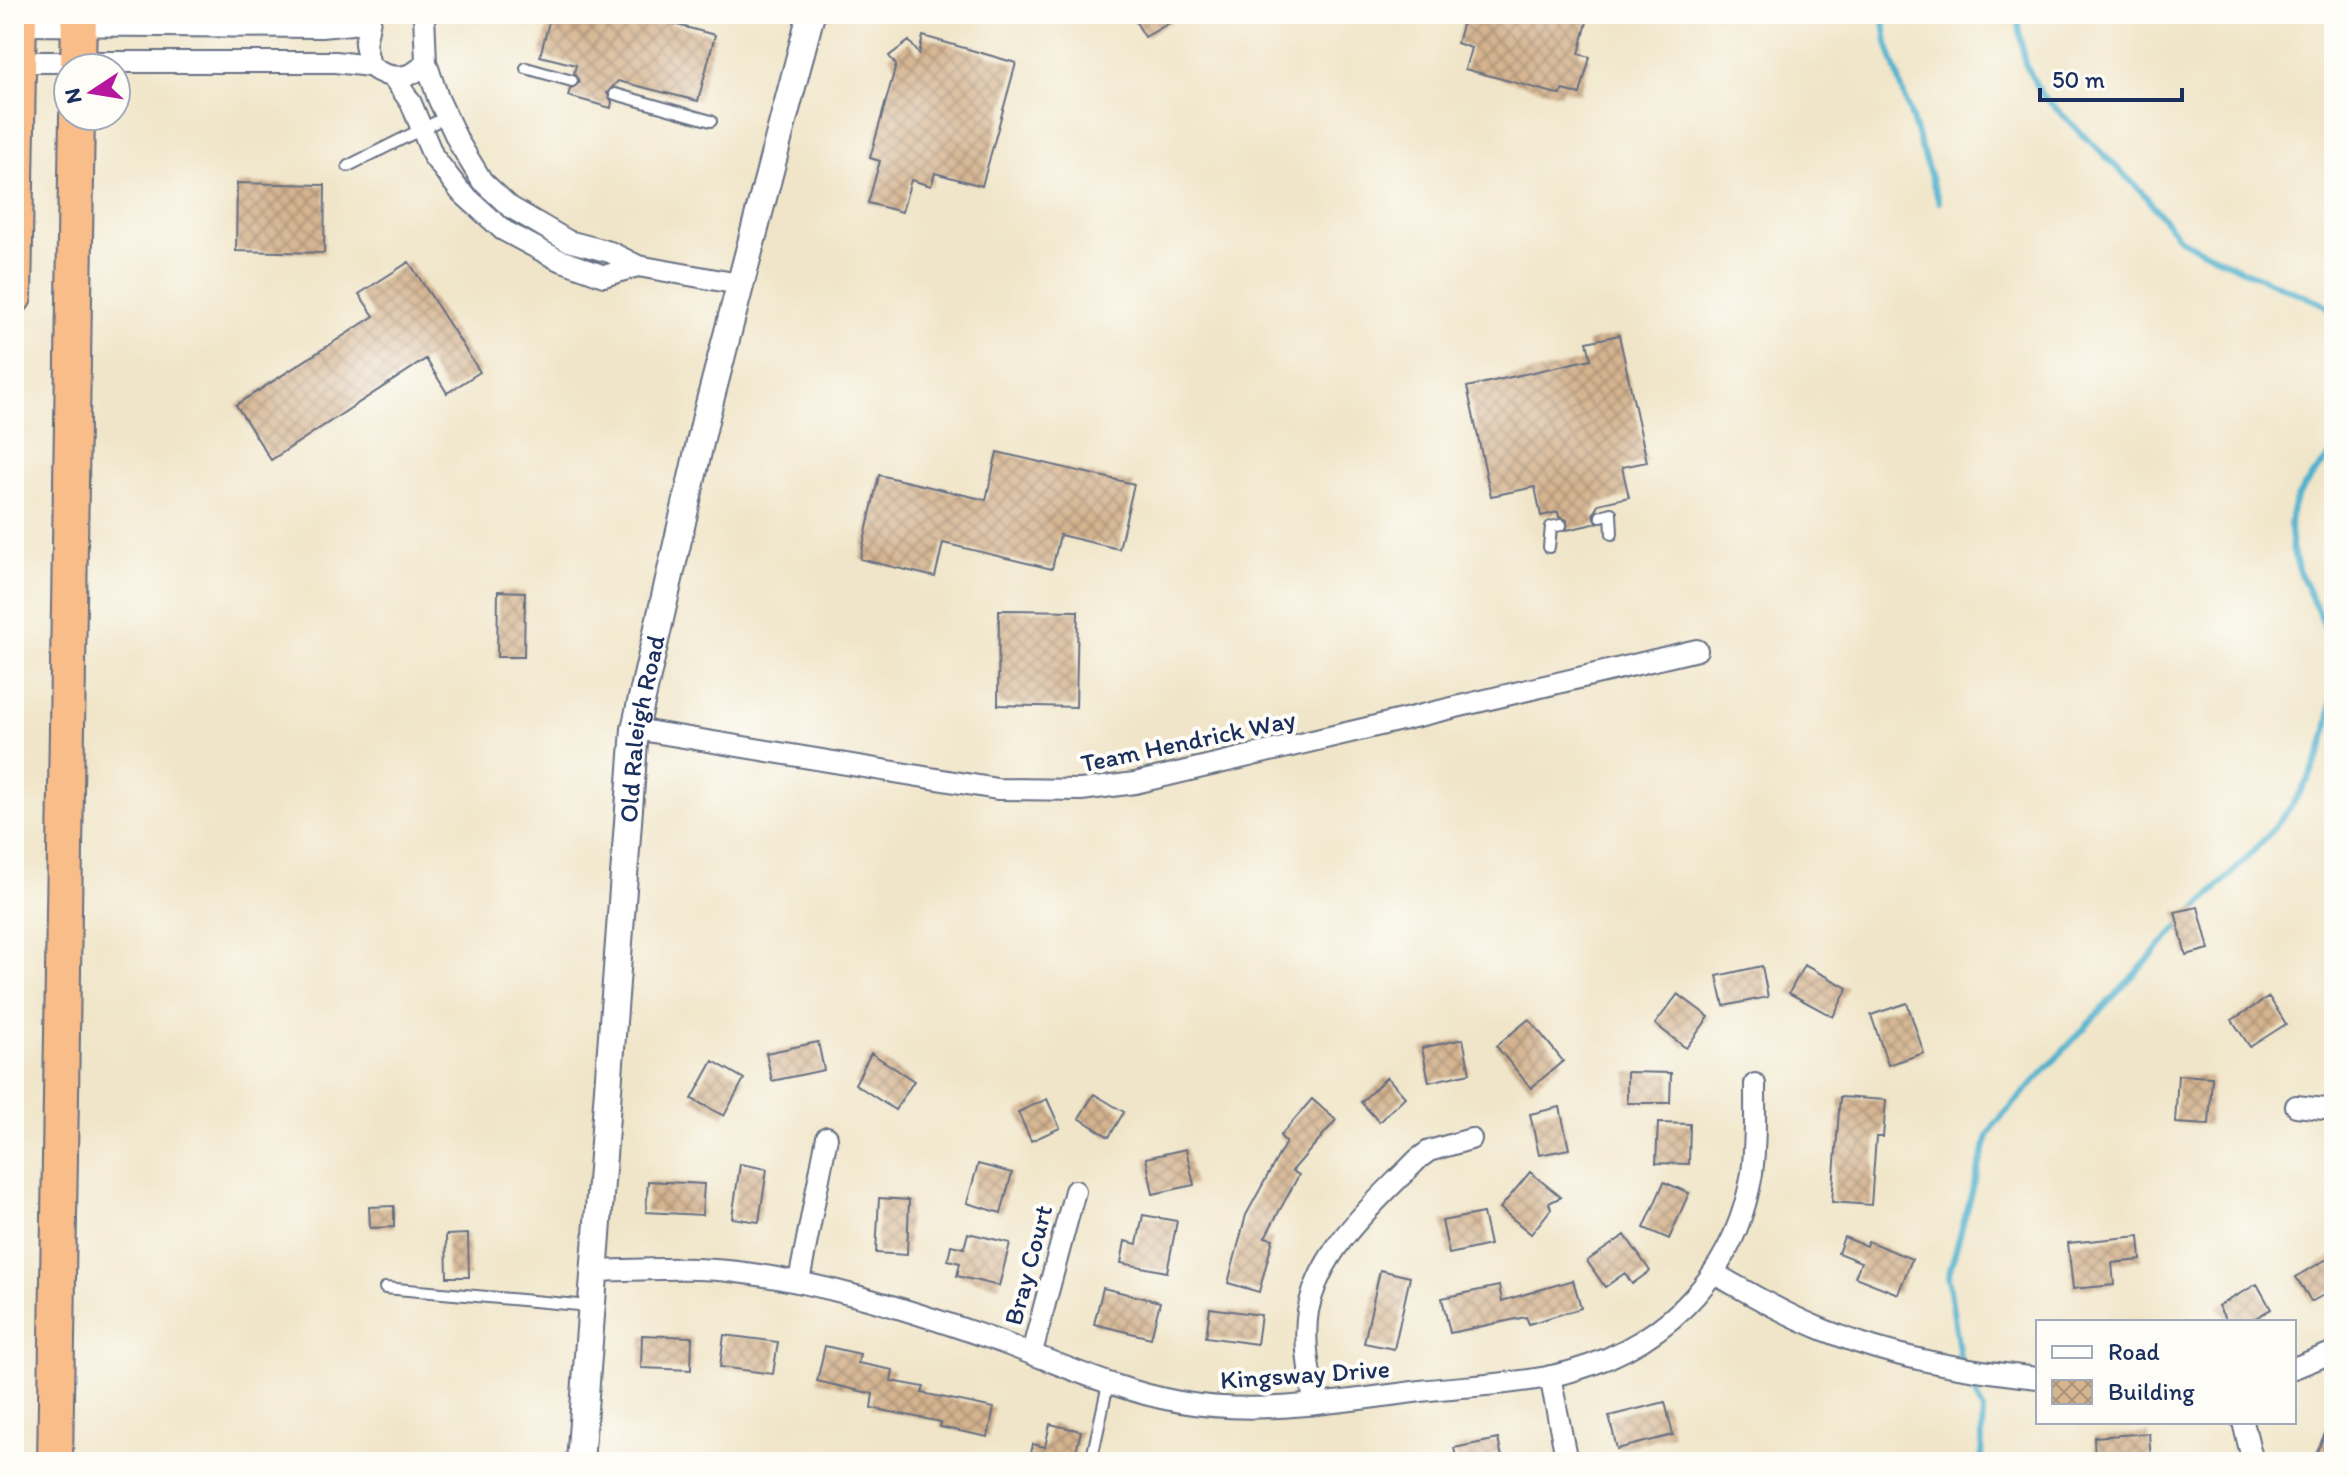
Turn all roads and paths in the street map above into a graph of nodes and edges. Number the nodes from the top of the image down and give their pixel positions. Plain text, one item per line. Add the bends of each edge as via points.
1 (371, 14) edge
2 (424, 14) edge
3 (811, 14) edge
4 (19, 19) edge
5 (79, 20) edge
6 (78, 52) edge
7 (18, 62) junction
8 (426, 62) junction
9 (52, 64) edge
10 (132, 64) edge
11 (370, 66) junction
12 (526, 68) dead end
13 (393, 77) junction
14 (572, 81) dead end
15 (615, 94) dead end
16 (446, 117) junction
17 (711, 121) dead end
18 (77, 132) edge
19 (421, 132) junction
20 (348, 166) dead end
21 (638, 266) junction
22 (739, 284) junction
23 (14, 297) edge
24 (1601, 516) dead end
25 (1561, 525) dead end
26 (1612, 534) dead end
27 (1549, 547) dead end
28 (1697, 650) dead end
29 (635, 729) junction
30 (1755, 1084) dead end
31 (2296, 1106) dead end
32 (2334, 1110) edge
33 (827, 1137) dead end
34 (1471, 1139) dead end
35 (1075, 1191) dead end
36 (592, 1271) junction
37 (1715, 1274) junction
38 (799, 1281) junction
39 (385, 1288) dead end
40 (590, 1306) junction
41 (1032, 1352) junction
42 (2334, 1352) edge
43 (2296, 1367) edge
44 (1550, 1376) junction
45 (2036, 1378) edge
46 (1108, 1384) junction
47 (1314, 1403) junction
48 (2244, 1424) edge
49 (55, 1462) edge
50 (580, 1462) edge
51 (1091, 1462) edge
52 (1567, 1462) edge
53 (2253, 1462) edge

1 - 5 street via 352,24 321,27
1 - 11 street via 365,44
2 - 8 street
3 - 22 street, Old Raleigh Road
4 - 5 street
4 - 7 highway
5 - 6 highway
7 - 9 street
7 - 23 highway
8 - 13 street via 418,72
8 - 16 street
10 - 11 street
11 - 13 street
12 - 14 lane
13 - 19 street via 411,103
15 - 17 lane
16 - 19 lane
16 - 21 street via 482,181 510,207 568,241
18 - 49 highway
19 - 20 lane
19 - 21 street via 460,191 523,243 604,276
21 - 22 street
22 - 29 street, Old Raleigh Road
24 - 26 lane via 1611,513
25 - 27 lane via 1551,527
28 - 29 street, Team Hendrick Way via 1149,780 1081,790 997,789
29 - 36 street, Old Raleigh Road
30 - 37 street, Kingsway Drive via 1752,1173
31 - 32 street
33 - 38 street
34 - 47 street via 1418,1159 1334,1250 1316,1283 1308,1314
35 - 41 street, Bray Court
36 - 38 street, Kingsway Drive via 734,1271
36 - 40 street, Old Raleigh Road
37 - 44 street, Kingsway Drive via 1667,1322 1629,1349
37 - 45 street via 1821,1329 1893,1354
38 - 41 street, Kingsway Drive via 876,1300
39 - 40 lane
40 - 50 street, Old Raleigh Road
41 - 46 street, Kingsway Drive
42 - 43 street
44 - 47 street, Kingsway Drive
44 - 52 street
46 - 47 street, Kingsway Drive via 1215,1407
46 - 51 lane
48 - 53 street

